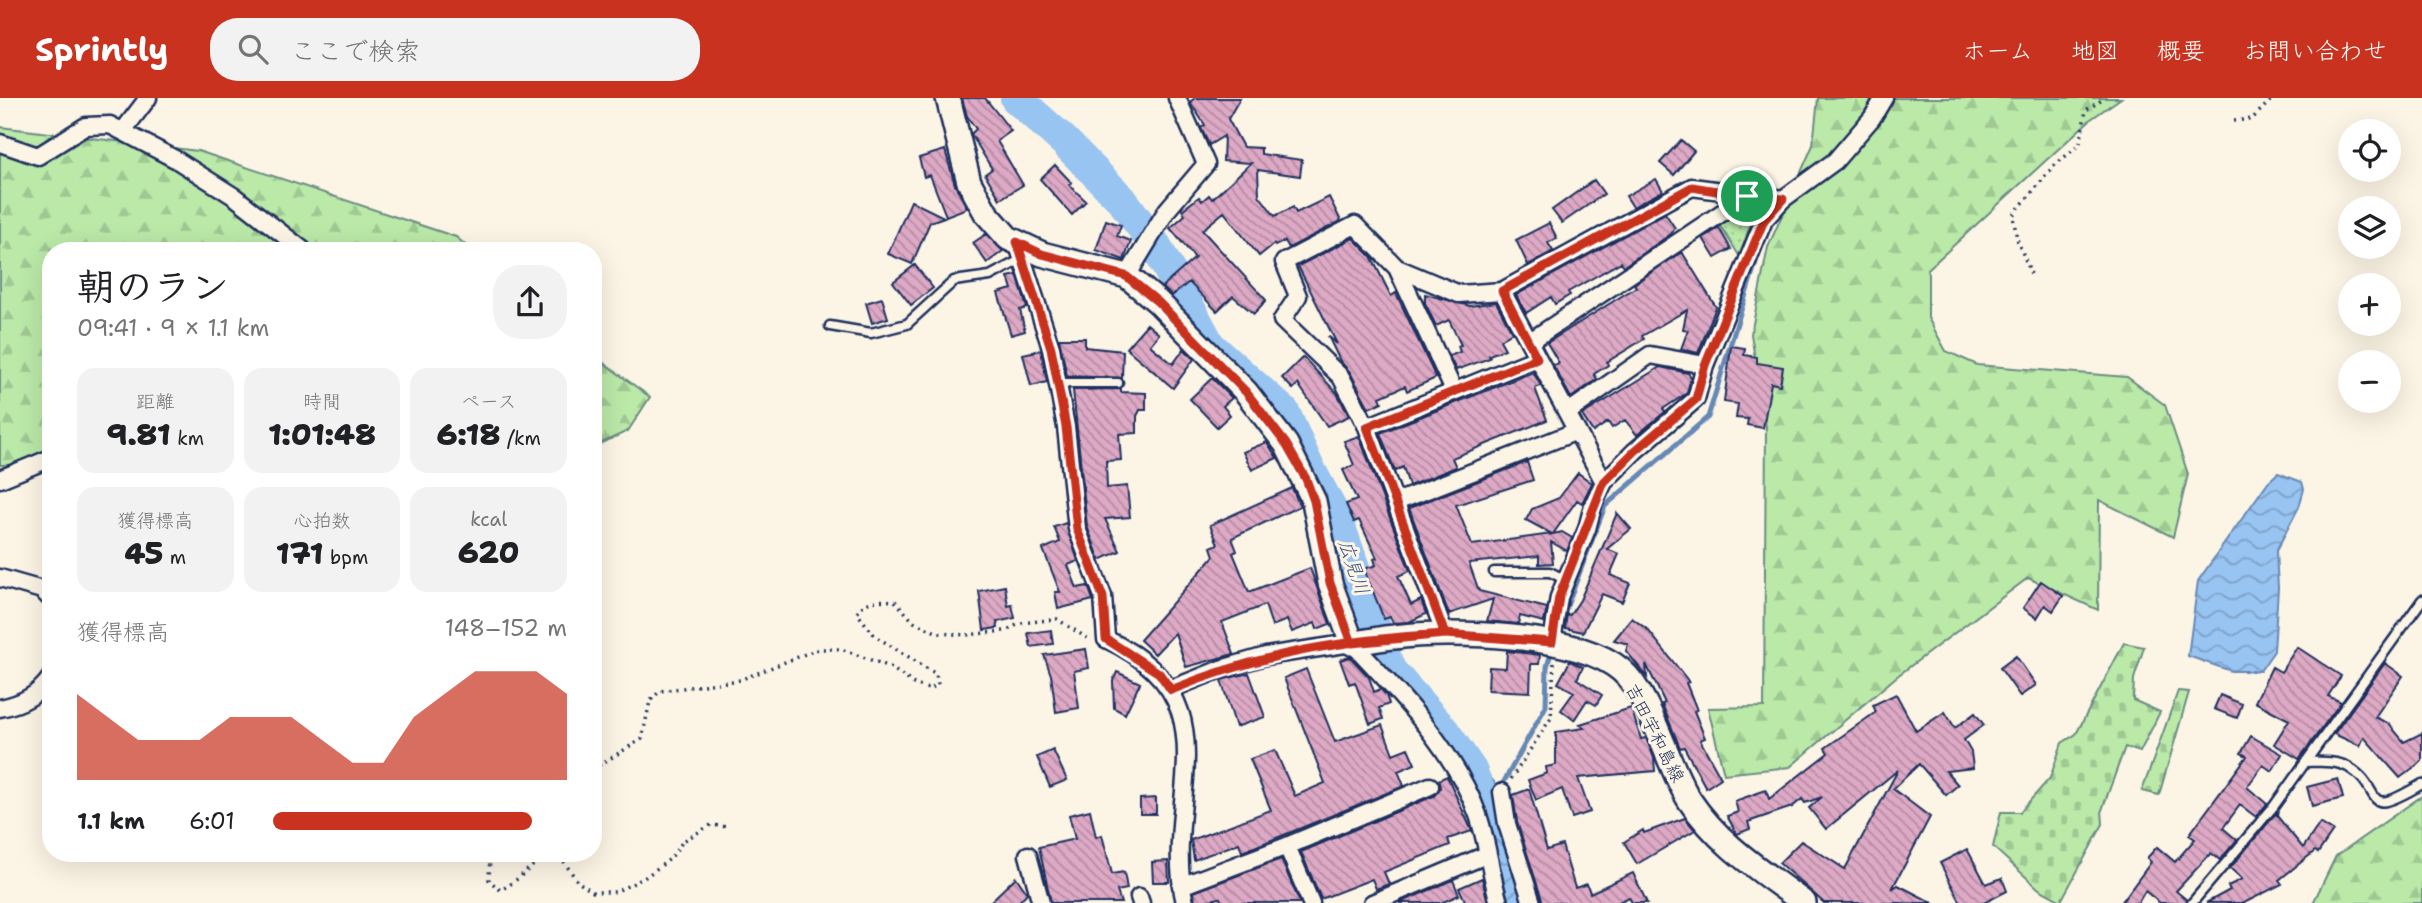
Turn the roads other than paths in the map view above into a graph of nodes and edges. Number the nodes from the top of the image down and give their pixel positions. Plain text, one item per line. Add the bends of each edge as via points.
1 (148, 98) edge
2 (948, 98) edge
3 (1177, 98) edge
4 (1884, 98) edge
5 (124, 131) junction
6 (0, 143) edge
7 (1747, 196) junction
8 (1783, 199) junction
9 (293, 242) edge
10 (1021, 250) junction
11 (1396, 268) junction
12 (1126, 276) junction
13 (1502, 291) junction
14 (830, 326) dead end
15 (1529, 342) junction
16 (1537, 358) junction
17 (1705, 365) junction
18 (1056, 383) junction
19 (1118, 383) dead end
20 (1454, 391) junction
21 (1567, 413) junction
22 (1367, 427) junction
23 (1577, 431) junction
24 (42, 462) edge
25 (0, 479) edge
26 (1604, 482) junction
27 (1396, 502) junction
28 (1494, 572) dead end
29 (0, 578) edge
30 (1566, 580) junction
31 (42, 590) edge
32 (2422, 600) edge
33 (1445, 634) junction
34 (1360, 642) junction
35 (1556, 643) junction
36 (42, 690) edge
37 (1171, 690) junction
38 (0, 708) edge
39 (2305, 762) junction
40 (2422, 784) edge
41 (1430, 786) dead end
42 (1502, 792) road end
43 (1287, 846) junction
44 (1028, 855) dead end
45 (1486, 855) junction
46 (1181, 886) junction
47 (1041, 903) edge
48 (1185, 903) edge
49 (1311, 903) edge
50 (1372, 903) edge
51 (1499, 903) edge
52 (1532, 903) edge
53 (1804, 903) edge
54 (2192, 903) edge

1 - 5 street
2 - 10 main road via 969,182 986,213
3 - 12 street via 1206,164 1167,209
4 - 8 street via 1835,161
5 - 6 street via 110,125 86,126 38,156
5 - 9 street via 235,197
7 - 8 street
7 - 13 street via 1692,187
7 - 15 street
8 - 17 street via 1764,220
10 - 12 main road
10 - 14 lane via 990,276 954,281 907,324 871,334
10 - 18 street via 1051,348
11 - 13 street via 1459,294
11 - 20 street
11 - 22 street via 1355,225 1284,262 1298,296 1282,320 1341,377
12 - 34 main road via 1158,302 1246,392 1286,444 1314,501 1330,583
13 - 15 street
15 - 16 street
16 - 20 street
16 - 21 street
17 - 21 street via 1650,355
17 - 26 street via 1696,399
18 - 19 lane
18 - 37 street via 1066,427 1077,529 1103,597 1106,639 1159,673
20 - 22 street
21 - 23 street
22 - 27 street
23 - 26 street
23 - 27 street
24 - 25 street
26 - 30 street
27 - 33 street
28 - 30 lane via 1550,572
29 - 31 street
30 - 35 street via 1559,597
32 - 39 lane
33 - 34 main road, 吉田宇和島線
33 - 35 main road, 吉田宇和島線
34 - 37 street via 1266,656
34 - 45 street via 1464,783 1478,816
35 - 53 main road, 吉田宇和島線 via 1621,669 1635,685 1690,800 1714,832 1747,863
36 - 38 street via 17,705
37 - 46 street via 1182,715 1187,766
39 - 40 lane via 2347,766 2375,799 2383,802
39 - 54 lane
41 - 43 street
42 - 52 street via 1507,824
43 - 46 street
43 - 49 street
44 - 47 street
45 - 50 street
45 - 51 street
46 - 48 street

